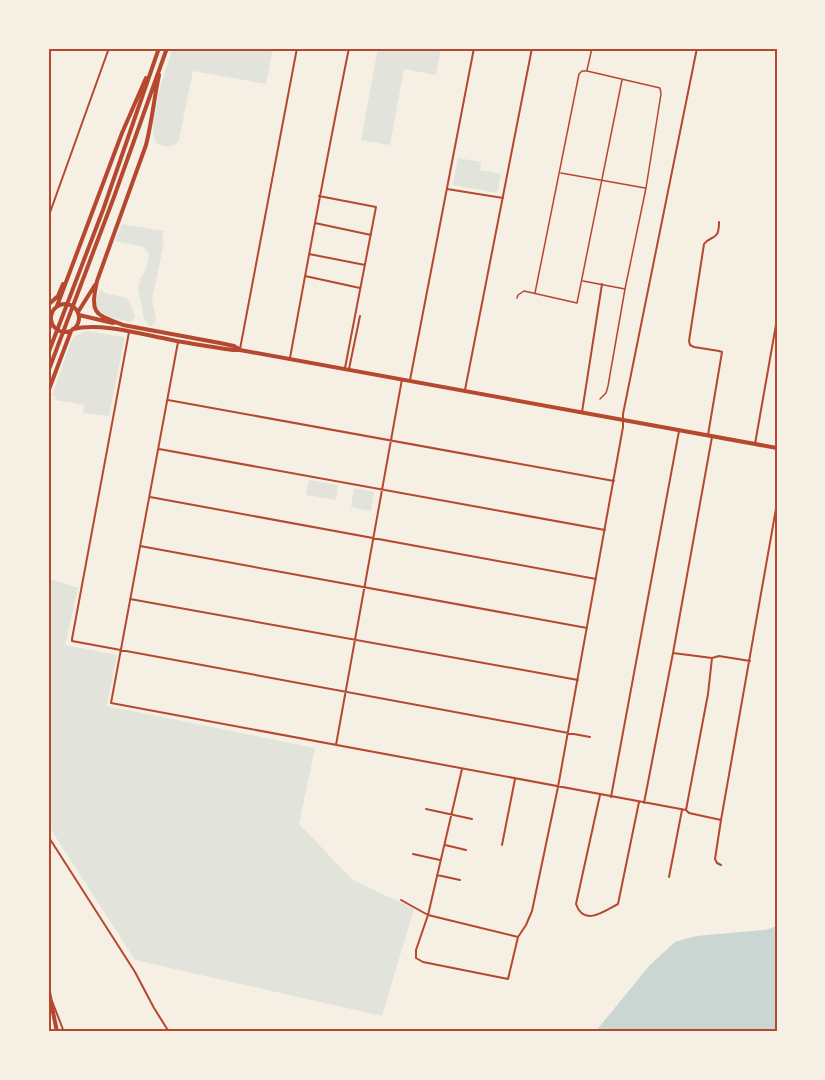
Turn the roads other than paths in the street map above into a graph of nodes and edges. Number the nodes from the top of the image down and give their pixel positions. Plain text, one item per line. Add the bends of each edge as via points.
1 (109, 48) edge
2 (159, 48) edge
3 (167, 48) edge
4 (297, 48) edge
5 (348, 48) edge
6 (474, 48) edge
7 (532, 48) edge
8 (592, 48) edge
9 (697, 48) edge
10 (155, 57) junction
11 (163, 59) junction
12 (587, 71) junction
13 (622, 79) junction
14 (560, 173) junction
15 (602, 180) junction
16 (646, 188) junction
17 (447, 189) junction
18 (319, 196) junction
19 (503, 198) junction
20 (48, 218) edge
21 (719, 222) dead end
22 (315, 223) junction
23 (371, 234) junction
24 (309, 254) junction
25 (365, 265) junction
26 (69, 274) junction
27 (305, 276) junction
28 (97, 281) junction
29 (582, 281) junction
30 (602, 284) junction
31 (360, 288) junction
32 (625, 289) junction
33 (535, 293) junction
34 (517, 298) dead end
35 (48, 307) edge
36 (56, 307) junction
37 (78, 314) junction
38 (360, 316) dead end
39 (777, 319) edge
40 (50, 321) edge
41 (123, 326) junction
42 (72, 330) junction
43 (48, 332) edge
44 (129, 332) junction
45 (178, 342) junction
46 (240, 350) junction
47 (48, 354) edge
48 (290, 358) junction
49 (347, 369) junction
50 (48, 372) edge
51 (402, 379) junction
52 (410, 380) junction
53 (465, 390) junction
54 (48, 392) edge
55 (600, 399) dead end
56 (167, 400) junction
57 (582, 412) junction
58 (624, 420) junction
59 (679, 430) junction
60 (710, 435) junction
61 (391, 440) junction
62 (755, 444) junction
63 (777, 448) edge
64 (158, 449) junction
65 (614, 481) junction
66 (382, 489) junction
67 (149, 497) junction
68 (777, 503) edge
69 (605, 530) junction
70 (373, 538) junction
71 (140, 546) junction
72 (596, 579) junction
73 (365, 587) junction
74 (130, 599) junction
75 (587, 628) junction
76 (355, 640) junction
77 (120, 651) junction
78 (673, 653) junction
79 (712, 658) junction
80 (750, 661) junction
81 (578, 680) junction
82 (346, 692) junction
83 (568, 733) junction
84 (590, 736) dead end
85 (336, 745) junction
86 (462, 769) junction
87 (515, 779) junction
88 (558, 787) junction
89 (600, 795) junction
90 (611, 797) junction
91 (639, 802) junction
92 (644, 803) junction
93 (426, 809) dead end
94 (684, 810) junction
95 (451, 815) junction
96 (472, 819) dead end
97 (721, 820) junction
98 (48, 836) edge
99 (444, 845) junction
100 (502, 845) dead end
101 (465, 850) dead end
102 (413, 854) dead end
103 (441, 860) junction
104 (721, 866) dead end
105 (437, 875) junction
106 (669, 877) dead end
107 (460, 880) dead end
108 (401, 900) dead end
109 (428, 915) junction
110 (518, 937) junction
111 (48, 990) edge
112 (48, 1027) edge
113 (49, 1032) edge
114 (57, 1032) edge
115 (64, 1032) edge
116 (169, 1032) edge

1 - 20 street
2 - 10 main road
3 - 11 main road
4 - 46 street
5 - 18 street
6 - 17 street
7 - 19 street
8 - 12 lane
9 - 58 street
10 - 26 main road
10 - 47 main road
11 - 28 main road via 146,145
11 - 50 main road
12 - 13 lane
12 - 14 lane via 579,74
13 - 15 lane
13 - 16 lane via 661,90
14 - 15 lane
14 - 33 lane
15 - 16 lane
15 - 29 lane
16 - 32 lane
17 - 19 street
17 - 52 street
18 - 22 street
18 - 23 street via 376,207
19 - 53 street
21 - 60 street via 718,234 704,244 689,341 694,347 722,352
22 - 23 street
22 - 24 street
23 - 25 street
24 - 25 street
24 - 27 street
25 - 31 street
26 - 35 main road
26 - 36 main road
27 - 31 street
27 - 48 street
28 - 37 main road
28 - 41 main road via 94,309
29 - 30 lane
29 - 33 lane via 577,303
30 - 32 lane
30 - 57 street
31 - 49 street
32 - 55 lane via 608,386
33 - 34 lane via 524,291
35 - 36 main road
36 - 37 main road via 74,306
36 - 40 main road
37 - 41 main road
37 - 42 main road via 78,323
38 - 49 street
39 - 62 street
40 - 42 main road via 60,331
40 - 43 main road
41 - 46 main road
42 - 44 main road via 98,327
42 - 54 main road
44 - 45 main road
44 - 77 street via 72,639
45 - 46 main road
45 - 56 street
46 - 48 main road
48 - 49 main road
49 - 51 main road
51 - 52 main road
51 - 61 street
52 - 53 main road
53 - 57 main road
56 - 61 street
56 - 64 street
57 - 58 main road
58 - 59 main road
58 - 65 street
59 - 60 main road
59 - 90 street
60 - 62 main road
60 - 78 street
61 - 65 street
61 - 66 street
62 - 63 main road
64 - 66 street
64 - 67 street
65 - 69 street
66 - 69 street
66 - 70 street
67 - 70 street
67 - 71 street
68 - 80 street
69 - 72 street
70 - 72 street
70 - 73 street
71 - 73 street
71 - 74 street
72 - 75 street
73 - 75 street
73 - 76 street
74 - 76 street
74 - 77 street
75 - 81 street
76 - 81 street
76 - 82 street
77 - 82 street
77 - 85 street via 111,703
78 - 79 street
78 - 92 street
79 - 80 street
79 - 94 street
80 - 97 street
81 - 83 street
82 - 83 street
82 - 85 street
83 - 84 street
83 - 88 street
85 - 86 street
86 - 87 street
86 - 95 street
87 - 88 street
87 - 100 street
88 - 89 street
88 - 110 street via 532,911
89 - 90 street
89 - 91 street via 576,904 582,914 590,916 618,904
90 - 91 street
91 - 92 street
92 - 94 street
93 - 95 street
94 - 97 street
94 - 106 street
95 - 96 street
95 - 99 street
97 - 104 street via 716,859
98 - 116 street
99 - 101 street
99 - 103 street
102 - 103 street
103 - 105 street
105 - 107 street
105 - 109 street
108 - 109 street
109 - 110 street
109 - 110 street via 416,958 434,965 508,978
111 - 114 main road
111 - 115 street
112 - 113 main road

